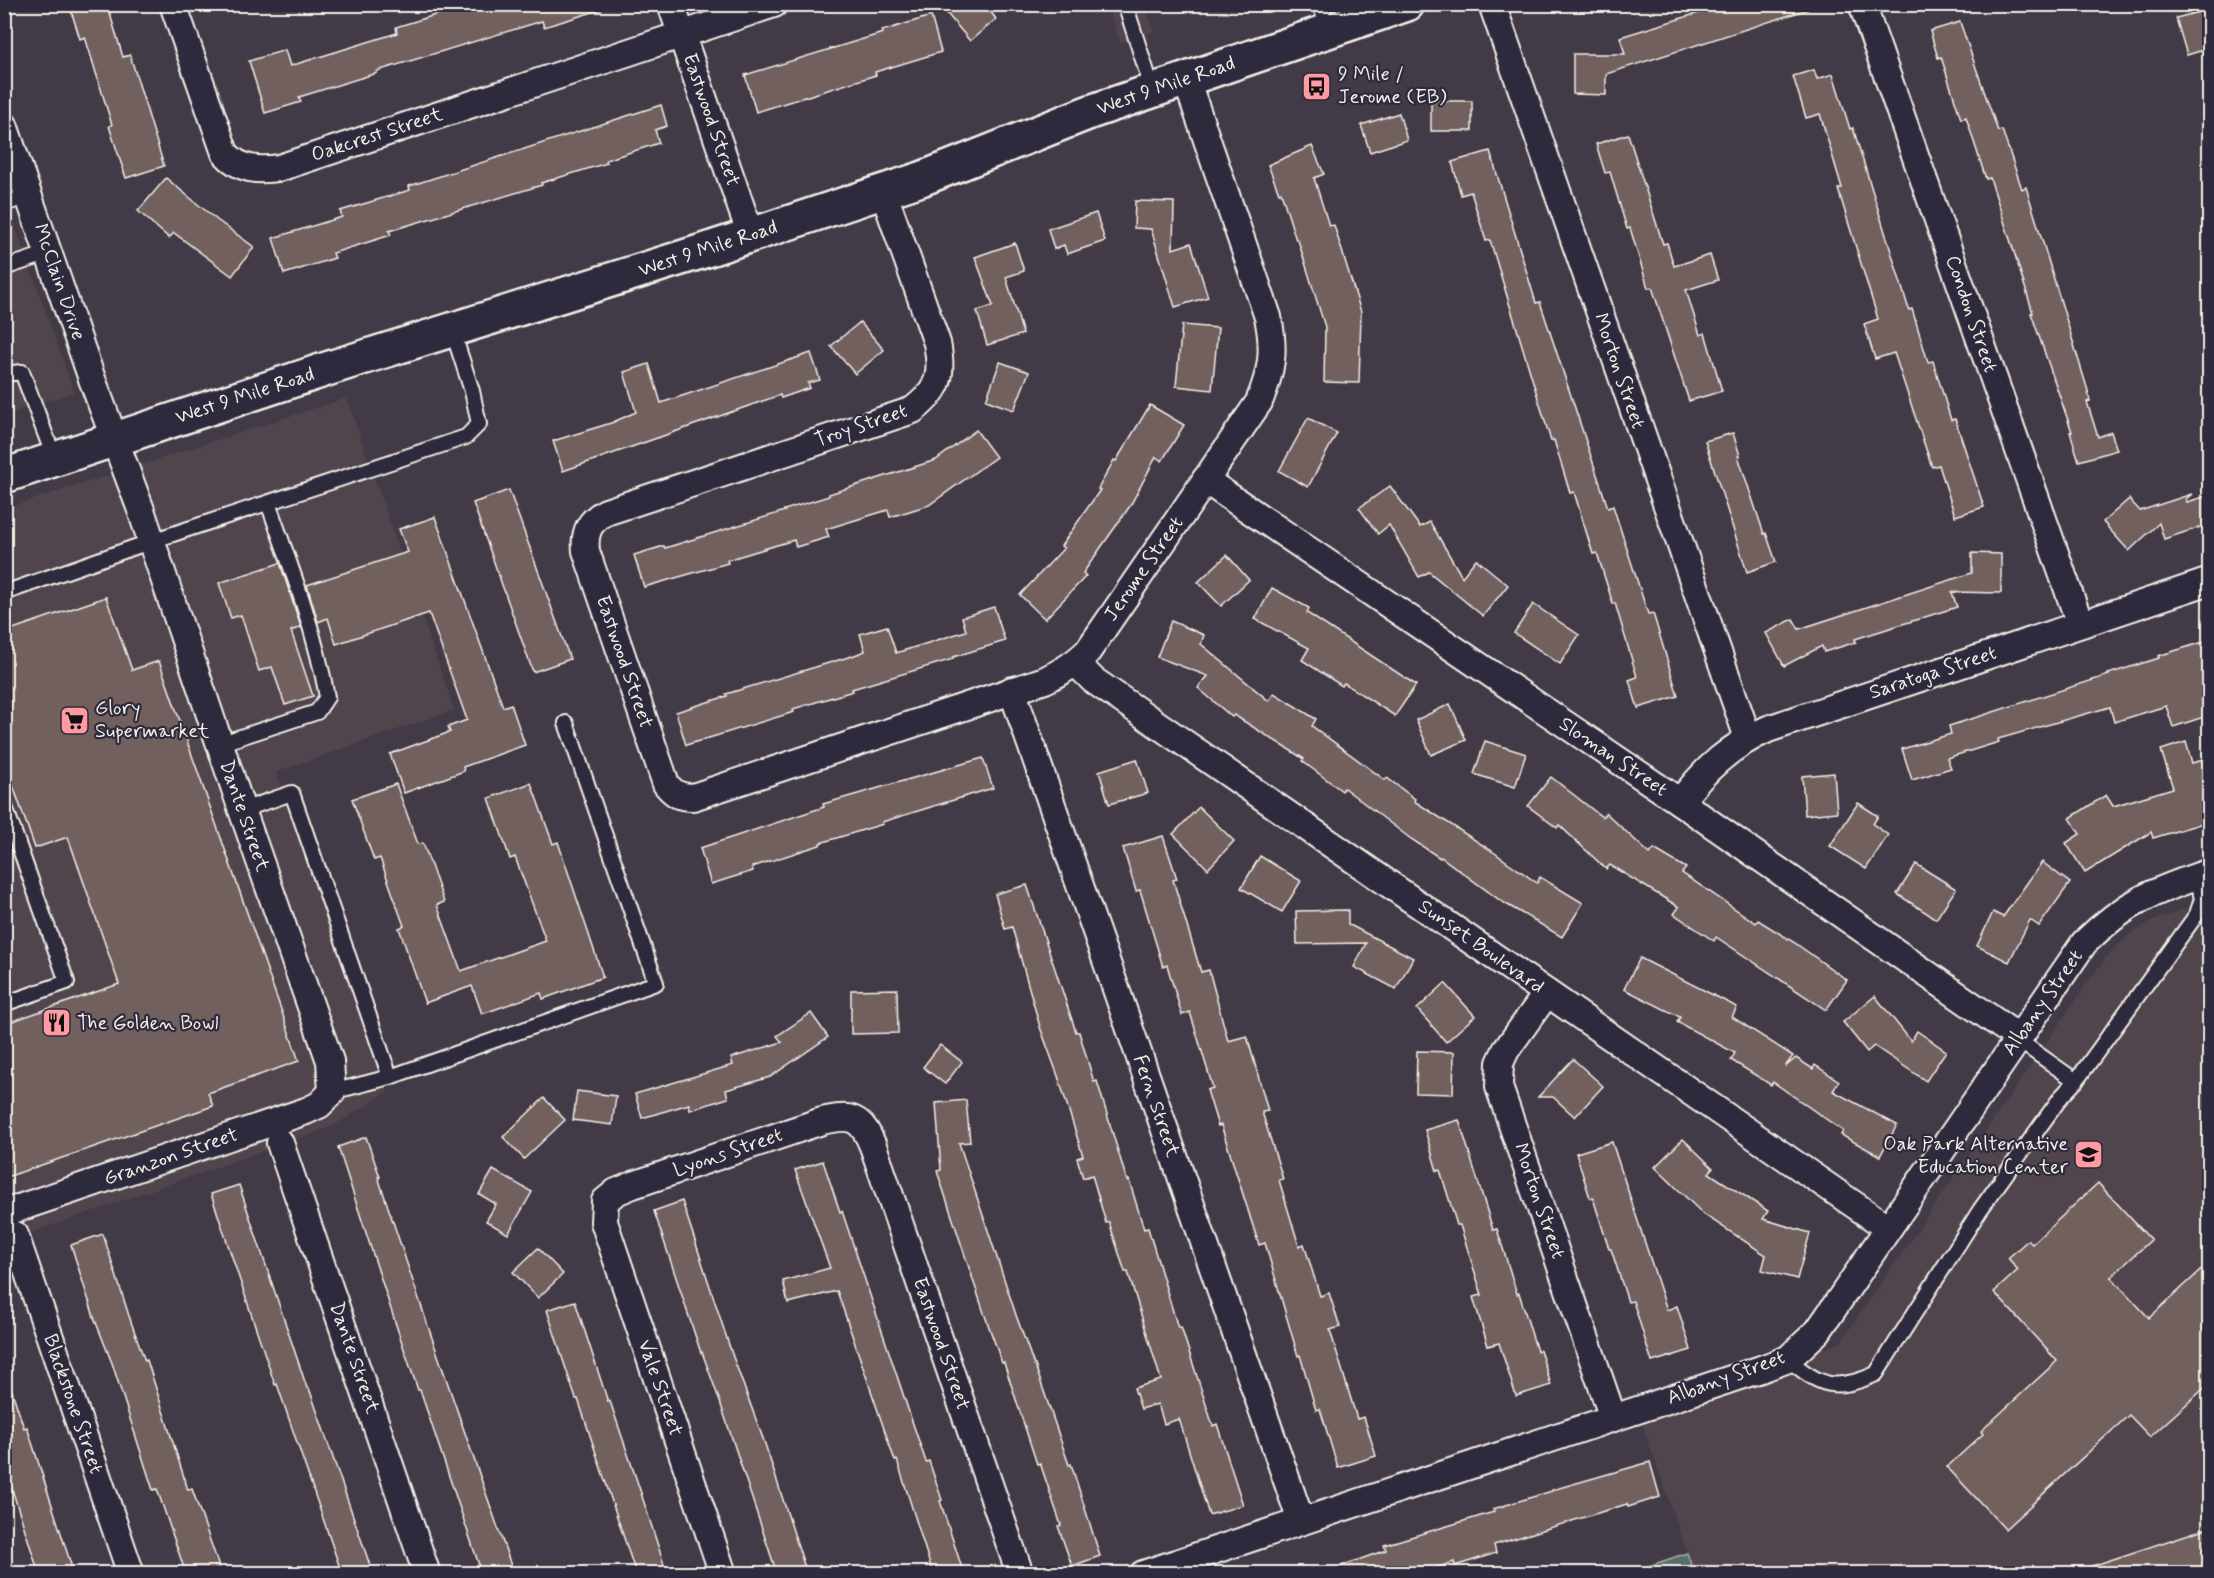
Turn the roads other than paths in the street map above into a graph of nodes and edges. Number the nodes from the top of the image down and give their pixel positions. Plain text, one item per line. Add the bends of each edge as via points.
1 (173, 4) edge
2 (671, 4) edge
3 (774, 4) edge
4 (1125, 4) edge
5 (1407, 4) edge
6 (1492, 4) edge
7 (1862, 4) edge
8 (1325, 18) edge
9 (682, 35) junction
10 (1186, 79) junction
11 (1153, 90) junction
12 (4, 125) edge
13 (883, 191) junction
14 (29, 196) junction
15 (4, 204) edge
16 (751, 236) junction
17 (49, 254) junction
18 (4, 268) edge
19 (452, 329) junction
20 (4, 374) edge
21 (114, 439) junction
22 (55, 460) junction
23 (4, 476) edge
24 (1205, 480) junction
25 (268, 503) junction
26 (588, 527) joint
27 (152, 541) junction
28 (2210, 581) edge
29 (4, 593) edge
30 (2080, 624) junction
31 (1076, 663) junction
32 (1012, 690) junction
33 (566, 723) dead end
34 (1748, 738) junction
35 (219, 744) junction
36 (675, 794) joint
37 (1680, 802) junction
38 (4, 804) edge
39 (242, 810) junction
40 (2203, 874) edge
41 (1547, 993) junction
42 (4, 1004) edge
43 (2018, 1039) junction
44 (390, 1077) junction
45 (2076, 1081) junction
46 (332, 1092) junction
47 (855, 1119) joint
48 (280, 1143) dead end
49 (605, 1201) joint
50 (10, 1224) edge
51 (1888, 1228) junction
52 (1788, 1359) junction
53 (1613, 1418) junction
54 (1300, 1521) junction
55 (131, 1574) edge
56 (427, 1574) edge
57 (723, 1574) edge
58 (1020, 1574) edge
59 (1143, 1574) edge

1 - 9 street, Oakcrest Street via 225,153 240,166 264,170
2 - 9 street, Eastwood Street
3 - 9 street, Oakcrest Street
4 - 11 lane
5 - 8 main road, West 9 Mile Road
6 - 34 street, Morton Street
7 - 30 street, Condon Street
8 - 10 main road, West 9 Mile Road
9 - 16 street, Eastwood Street
10 - 11 main road, West 9 Mile Road
10 - 24 street, Jerome Street via 1268,317 1273,354 1259,402
11 - 13 main road, West 9 Mile Road
12 - 14 street, McClain Drive
13 - 16 main road, West 9 Mile Road
13 - 26 street, Troy Street via 937,343 940,374 937,386 926,400 913,410 606,512
14 - 15 lane
14 - 17 street, McClain Drive
16 - 19 main road, West 9 Mile Road
17 - 18 lane
17 - 21 street, McClain Drive
19 - 21 main road, West 9 Mile Road
19 - 25 lane via 478,424 466,437
20 - 22 lane via 22,372
21 - 22 main road, West 9 Mile Road
21 - 27 street, Dante Street
22 - 23 main road, West 9 Mile Road
24 - 31 street, Jerome Street
24 - 37 street, Sloman Street
25 - 27 lane
25 - 35 lane via 297,584 327,697 317,712
26 - 36 street, Eastwood Street via 586,551 666,784
27 - 29 lane
27 - 35 street, Dante Street
28 - 30 street, Saratoga Street
30 - 34 street, Saratoga Street
31 - 32 street, Jerome Street via 1045,680
31 - 41 street, Sunset Boulevard via 1093,680
32 - 36 street, Jerome Street via 693,797
32 - 54 street, Fern Street
33 - 44 lane via 656,983
34 - 37 street, Saratoga Street via 1702,774
35 - 39 street, Dante Street
37 - 43 street, Sloman Street
38 - 42 lane via 67,982
39 - 44 lane via 292,794
39 - 46 street, Dante Street via 330,1061
40 - 43 street, Albany Street via 2157,890 2106,921 2084,943
40 - 45 lane via 2197,914
41 - 51 street, Sunset Boulevard
41 - 53 street, Morton Street via 1506,1050 1500,1063 1500,1087
43 - 45 lane
43 - 51 street, Albany Street
44 - 46 lane
45 - 52 lane via 1980,1210 1876,1374 1838,1385 1819,1382
46 - 50 street, Granzon Street via 306,1111
47 - 49 street, Lyons Street via 822,1121 633,1185
47 - 58 street, Eastwood Street via 863,1125 873,1146
48 - 56 street, Dante Street
49 - 57 street, Vale Street via 606,1231
50 - 55 street, Blackstone Street
51 - 52 street, Albany Street via 1818,1331
52 - 53 street, Albany Street
53 - 54 street, Albany Street
54 - 59 street, Albany Street

